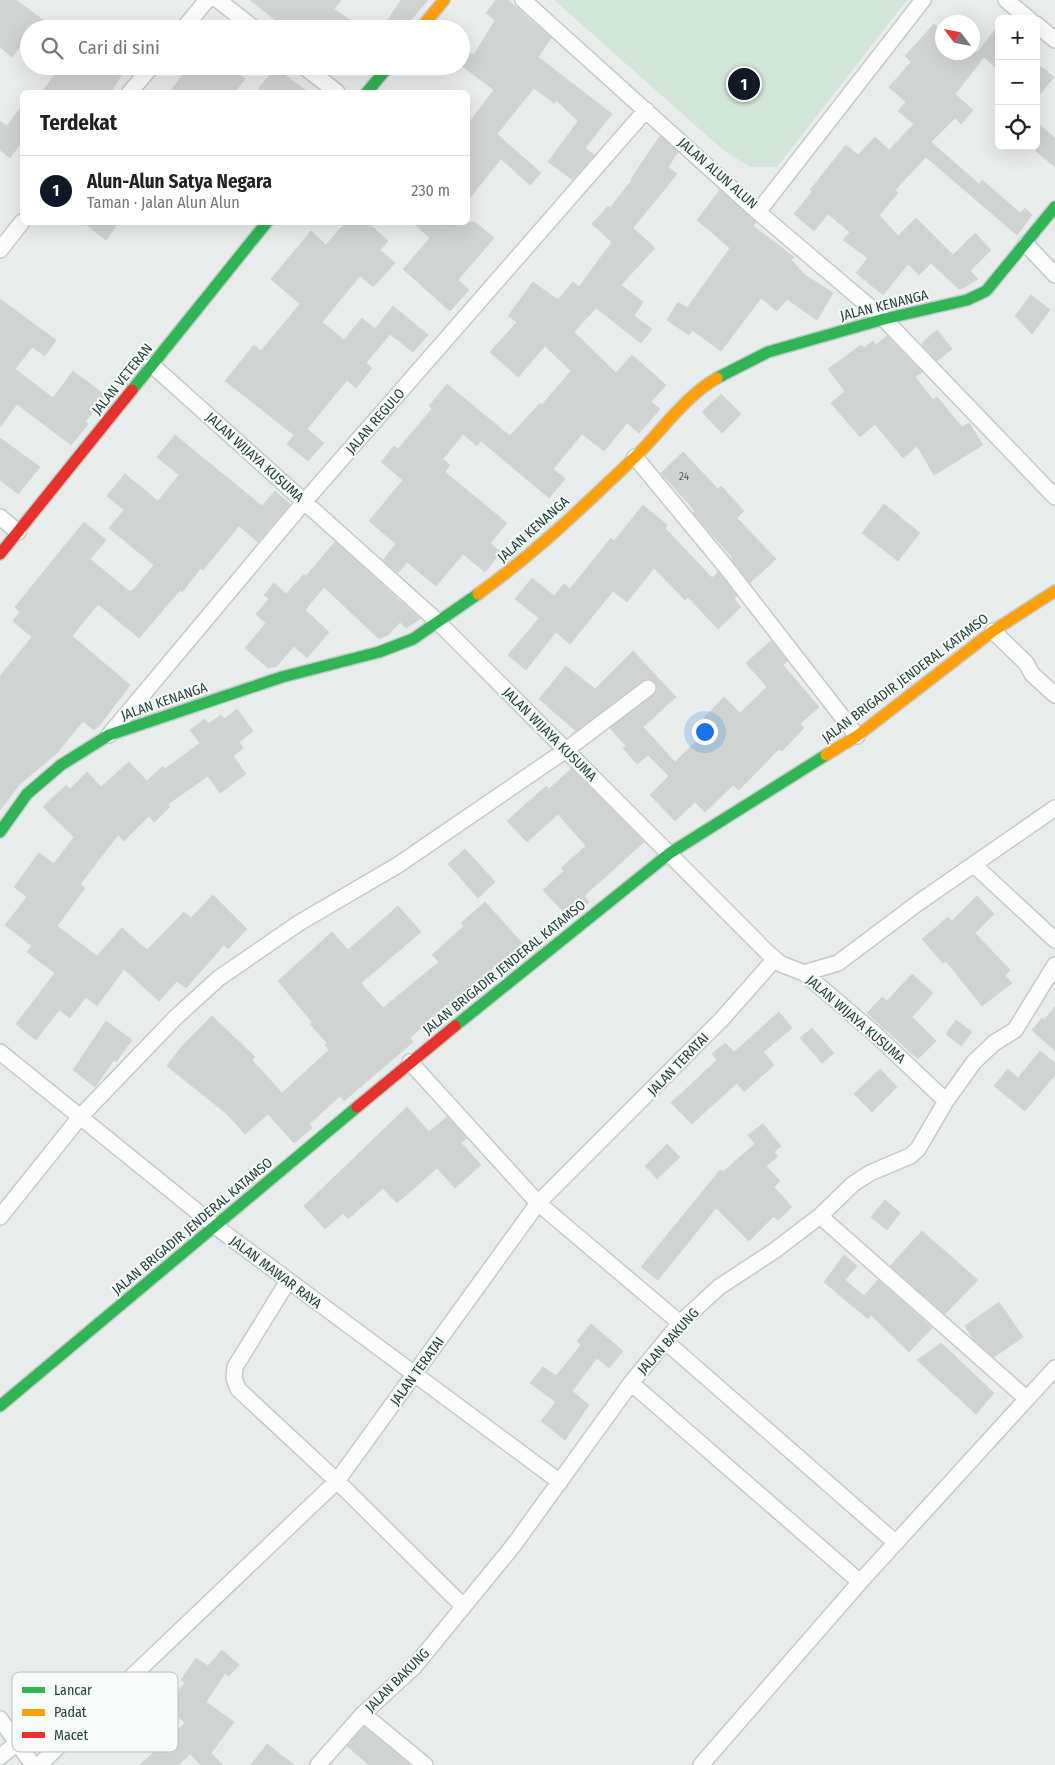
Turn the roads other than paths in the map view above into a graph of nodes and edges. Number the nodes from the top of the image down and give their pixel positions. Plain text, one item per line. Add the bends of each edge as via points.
1 (207, 0) edge
2 (218, 0) edge
3 (444, 0) edge
4 (523, 0) edge
5 (924, 0) edge
6 (1006, 0) edge
7 (1024, 15) edge
8 (190, 20) edge
9 (244, 20) edge
10 (427, 20) edge
11 (144, 75) edge
12 (315, 75) edge
13 (381, 75) edge
14 (132, 90) edge
15 (334, 90) edge
16 (369, 90) edge
17 (646, 110) junction
18 (1055, 207) edge
19 (758, 212) junction
20 (20, 225) edge
21 (264, 225) edge
22 (1026, 244) junction
23 (0, 250) edge
24 (1055, 275) edge
25 (884, 319) junction
26 (152, 365) junction
27 (635, 457) junction
28 (1055, 497) edge
29 (304, 502) junction
30 (0, 516) edge
31 (18, 532) junction
32 (0, 554) edge
33 (1055, 590) edge
34 (437, 621) junction
35 (993, 631) junction
36 (648, 688) dead end
37 (1055, 695) edge
38 (109, 735) junction
39 (857, 736) junction
40 (566, 750) junction
41 (1055, 808) edge
42 (0, 832) edge
43 (670, 853) junction
44 (974, 865) junction
45 (1055, 940) edge
46 (775, 959) junction
47 (1055, 965) edge
48 (804, 974) junction
49 (0, 1052) edge
50 (410, 1062) junction
51 (946, 1101) junction
52 (80, 1117) junction
53 (538, 1203) junction
54 (820, 1216) junction
55 (0, 1217) edge
56 (215, 1226) junction
57 (288, 1281) junction
58 (680, 1323) junction
59 (665, 1341) junction
60 (1055, 1368) edge
61 (414, 1375) junction
62 (631, 1383) junction
63 (1028, 1399) junction
64 (0, 1406) edge
65 (337, 1481) junction
66 (560, 1482) junction
67 (896, 1543) junction
68 (860, 1582) junction
69 (464, 1606) junction
70 (137, 1672) edge
71 (363, 1714) junction
72 (0, 1719) edge
73 (12, 1734) edge
74 (12, 1747) edge
75 (25, 1752) edge
76 (54, 1752) edge
77 (0, 1757) edge
78 (33, 1765) edge
79 (40, 1765) edge
80 (318, 1765) edge
81 (425, 1765) edge
82 (700, 1765) edge

1 - 8 street
2 - 9 street
3 - 10 street
4 - 17 street, JALAN ALUN ALUN
5 - 19 street, JALAN ALUN ALUN
6 - 7 street
11 - 14 street
12 - 15 street
13 - 16 street
17 - 19 street, JALAN ALUN ALUN
17 - 29 street, JALAN REGULO
18 - 22 street, JALAN KENANGA
19 - 25 street
20 - 23 street
21 - 26 street, JALAN VETERAN
22 - 24 street
22 - 25 street, JALAN KENANGA via 986,291 967,300
25 - 27 street, JALAN KENANGA via 768,352 714,379 692,397
25 - 28 street
26 - 29 street, JALAN WIJAYA KUSUMA
26 - 31 street, JALAN VETERAN
27 - 34 street, JALAN KENANGA via 512,570
27 - 39 street via 726,566
29 - 34 street, JALAN WIJAYA KUSUMA
29 - 38 street, JALAN REGULO
30 - 31 street
31 - 32 street, JALAN VETERAN
33 - 35 street, JALAN BRIGADIR JENDERAL KATAMSO
34 - 38 street, JALAN KENANGA via 413,639 380,652 282,677
34 - 40 street, JALAN WIJAYA KUSUMA
35 - 37 street
35 - 39 street, JALAN BRIGADIR JENDERAL KATAMSO
36 - 40 street
38 - 42 street, JALAN KENANGA via 61,765 27,794
39 - 43 street, JALAN BRIGADIR JENDERAL KATAMSO
40 - 43 street, JALAN WIJAYA KUSUMA
40 - 52 street via 398,865 299,923 218,978
41 - 44 street
43 - 46 street, JALAN WIJAYA KUSUMA
43 - 50 street, JALAN BRIGADIR JENDERAL KATAMSO
44 - 45 street
44 - 48 street via 838,963
46 - 48 street, JALAN WIJAYA KUSUMA
46 - 53 street, JALAN TERATAI via 722,1019
47 - 51 street, JALAN BAKUNG via 1015,1030 978,1058
48 - 51 street, JALAN WIJAYA KUSUMA via 874,1033
49 - 52 street, JALAN MAWAR RAYA
50 - 53 street
50 - 56 street, JALAN BRIGADIR JENDERAL KATAMSO
51 - 54 street, JALAN BAKUNG via 918,1149 853,1184
52 - 55 street
52 - 56 street, JALAN MAWAR RAYA
53 - 58 street
53 - 61 street, JALAN TERATAI
54 - 58 street, JALAN BAKUNG via 719,1287
54 - 63 street
56 - 57 street, JALAN MAWAR RAYA
56 - 64 street, JALAN BRIGADIR JENDERAL KATAMSO
57 - 61 street, JALAN MAWAR RAYA
57 - 65 street via 235,1367 234,1378 238,1389
58 - 59 street, JALAN BAKUNG
59 - 62 street, JALAN BAKUNG
59 - 67 street
60 - 63 street
61 - 65 street, JALAN TERATAI
61 - 66 street, JALAN MAWAR RAYA
62 - 66 street, JALAN BAKUNG
62 - 68 street
63 - 67 street
65 - 69 street
65 - 70 street, JALAN TERATAI
66 - 69 street, JALAN BAKUNG
67 - 68 street
68 - 82 street
69 - 71 street, JALAN BAKUNG via 414,1667
71 - 80 street, JALAN BAKUNG
71 - 81 street
72 - 73 street
74 - 77 street
75 - 78 street
76 - 79 street, JALAN TERATAI

